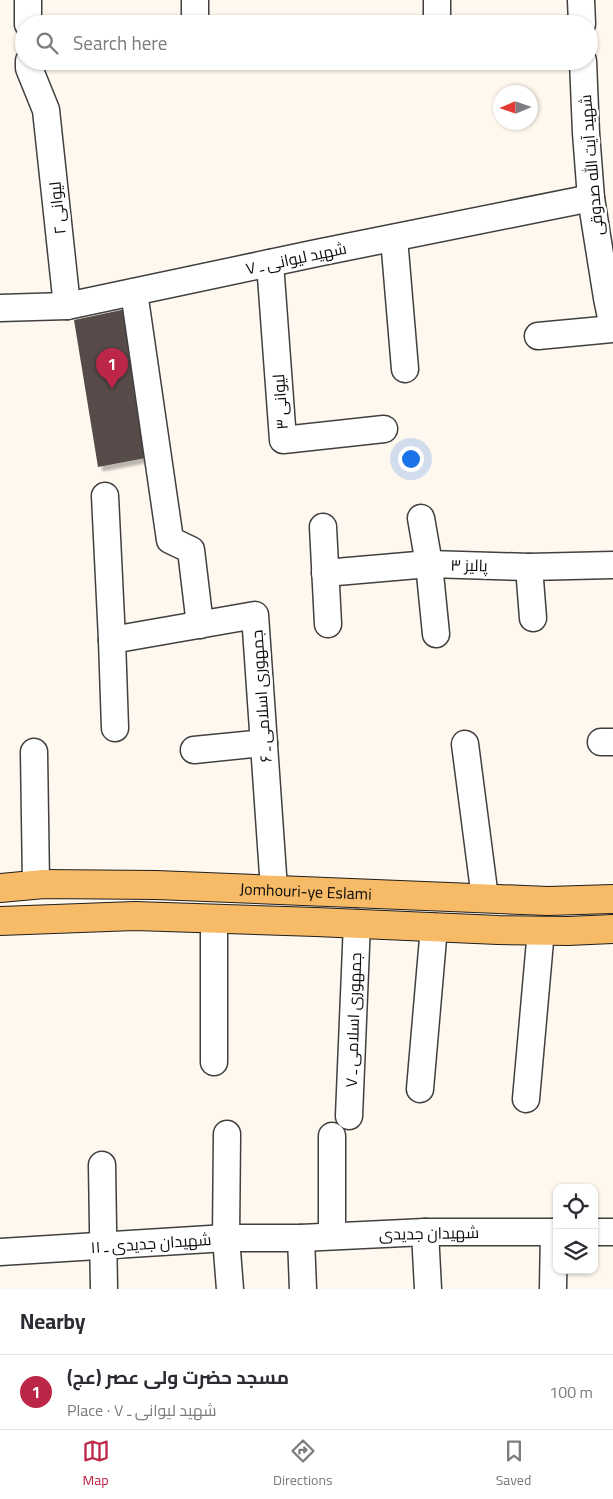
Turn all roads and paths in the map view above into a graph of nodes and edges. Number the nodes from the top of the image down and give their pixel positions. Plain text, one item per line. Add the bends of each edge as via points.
1 (28, 0) edge
2 (195, 0) edge
3 (437, 0) edge
4 (581, 0) edge
5 (28, 15) edge
6 (194, 15) edge
7 (438, 15) edge
8 (582, 15) edge
9 (30, 70) edge
10 (583, 70) edge
11 (591, 198) junction
12 (394, 238) junction
13 (607, 259) edge
14 (270, 263) junction
15 (134, 292) junction
16 (67, 306) junction
17 (0, 308) edge
18 (613, 328) edge
19 (538, 336) dead end
20 (405, 369) dead end
21 (384, 429) dead end
22 (105, 496) dead end
23 (421, 518) dead end
24 (323, 527) dead end
25 (429, 564) junction
26 (613, 565) edge
27 (529, 566) junction
28 (325, 573) junction
29 (533, 618) dead end
30 (328, 624) dead end
31 (200, 625) junction
32 (436, 634) dead end
33 (112, 640) junction
34 (115, 728) dead end
35 (264, 742) junction
36 (465, 744) dead end
37 (194, 750) dead end
38 (34, 752) dead end
39 (36, 884) junction
40 (0, 888) edge
41 (274, 889) junction
42 (485, 898) junction
43 (613, 899) edge
44 (214, 918) junction
45 (0, 921) edge
46 (357, 923) junction
47 (434, 927) junction
48 (613, 929) edge
49 (540, 930) junction
50 (214, 1062) dead end
51 (420, 1089) dead end
52 (526, 1099) dead end
53 (349, 1116) dead end
54 (227, 1134) dead end
55 (332, 1136) dead end
56 (102, 1164) dead end
57 (425, 1232) junction
58 (553, 1232) edge
59 (598, 1232) edge
60 (613, 1232) edge
61 (332, 1236) junction
62 (226, 1238) junction
63 (301, 1238) junction
64 (104, 1246) junction
65 (0, 1252) edge
66 (554, 1274) edge
67 (104, 1289) edge
68 (230, 1289) edge
69 (304, 1289) edge
70 (428, 1289) edge
71 (553, 1289) edge

1 - 5 street
2 - 6 street
3 - 7 street
4 - 8 street
9 - 16 street, لیوانی ۲ via 46,110
10 - 11 street, شهید آیت الله صدوقی
11 - 12 street, شهید لیوانی ـ ۷
11 - 13 street, شهید آیت الله صدوقی
12 - 14 street, شهید لیوانی ـ ۷
12 - 20 street
13 - 18 street, شهید آیت الله صدوقی via 607,298
14 - 15 street, شهید لیوانی ـ ۷
14 - 21 street, لیوانی ۳ via 283,440
15 - 16 street, شهید لیوانی ـ ۷
15 - 31 street via 170,540 191,550
16 - 17 street, شهید لیوانی ـ ۷
18 - 19 street
22 - 33 street
23 - 25 street
24 - 28 street
25 - 27 street, پالیز ۳
25 - 28 street, پالیز ۳
25 - 32 street
26 - 27 street, پالیز ۳
27 - 29 street
28 - 30 street
31 - 33 street, جمهوری اسلامی ـ ۶
31 - 35 street, جمهوری اسلامی ـ ۶ via 255,616
33 - 34 street
35 - 37 street
35 - 41 street, جمهوری اسلامی ـ ۶
36 - 42 street
38 - 39 street
39 - 40 main road, Jomhouri-ye Eslami
39 - 41 main road, Jomhouri-ye Eslami
41 - 42 main road, Jomhouri-ye Eslami
42 - 43 main road, Jomhouri-ye Eslami
44 - 45 main road, Jomhouri-ye Eslami via 135,916
44 - 46 main road, Jomhouri-ye Eslami
44 - 50 street
46 - 47 main road, Jomhouri-ye Eslami
46 - 53 street, جمهوری اسلامی ـ ۷
47 - 49 main road, Jomhouri-ye Eslami
47 - 51 street
48 - 49 main road, Jomhouri-ye Eslami
49 - 52 street
54 - 62 street
55 - 61 street
56 - 64 street
57 - 58 street, شهیدان جدیدی
57 - 61 street, شهیدان جدیدی
57 - 70 street
59 - 60 street
61 - 63 street, شهیدان جدیدی
62 - 63 street, شهیدان جدیدی ـ ۱۱
62 - 64 street, شهیدان جدیدی ـ ۱۱
62 - 68 street
63 - 69 street
64 - 65 street, شهیدان جدیدی ـ ۱۱
64 - 67 street
66 - 71 street

